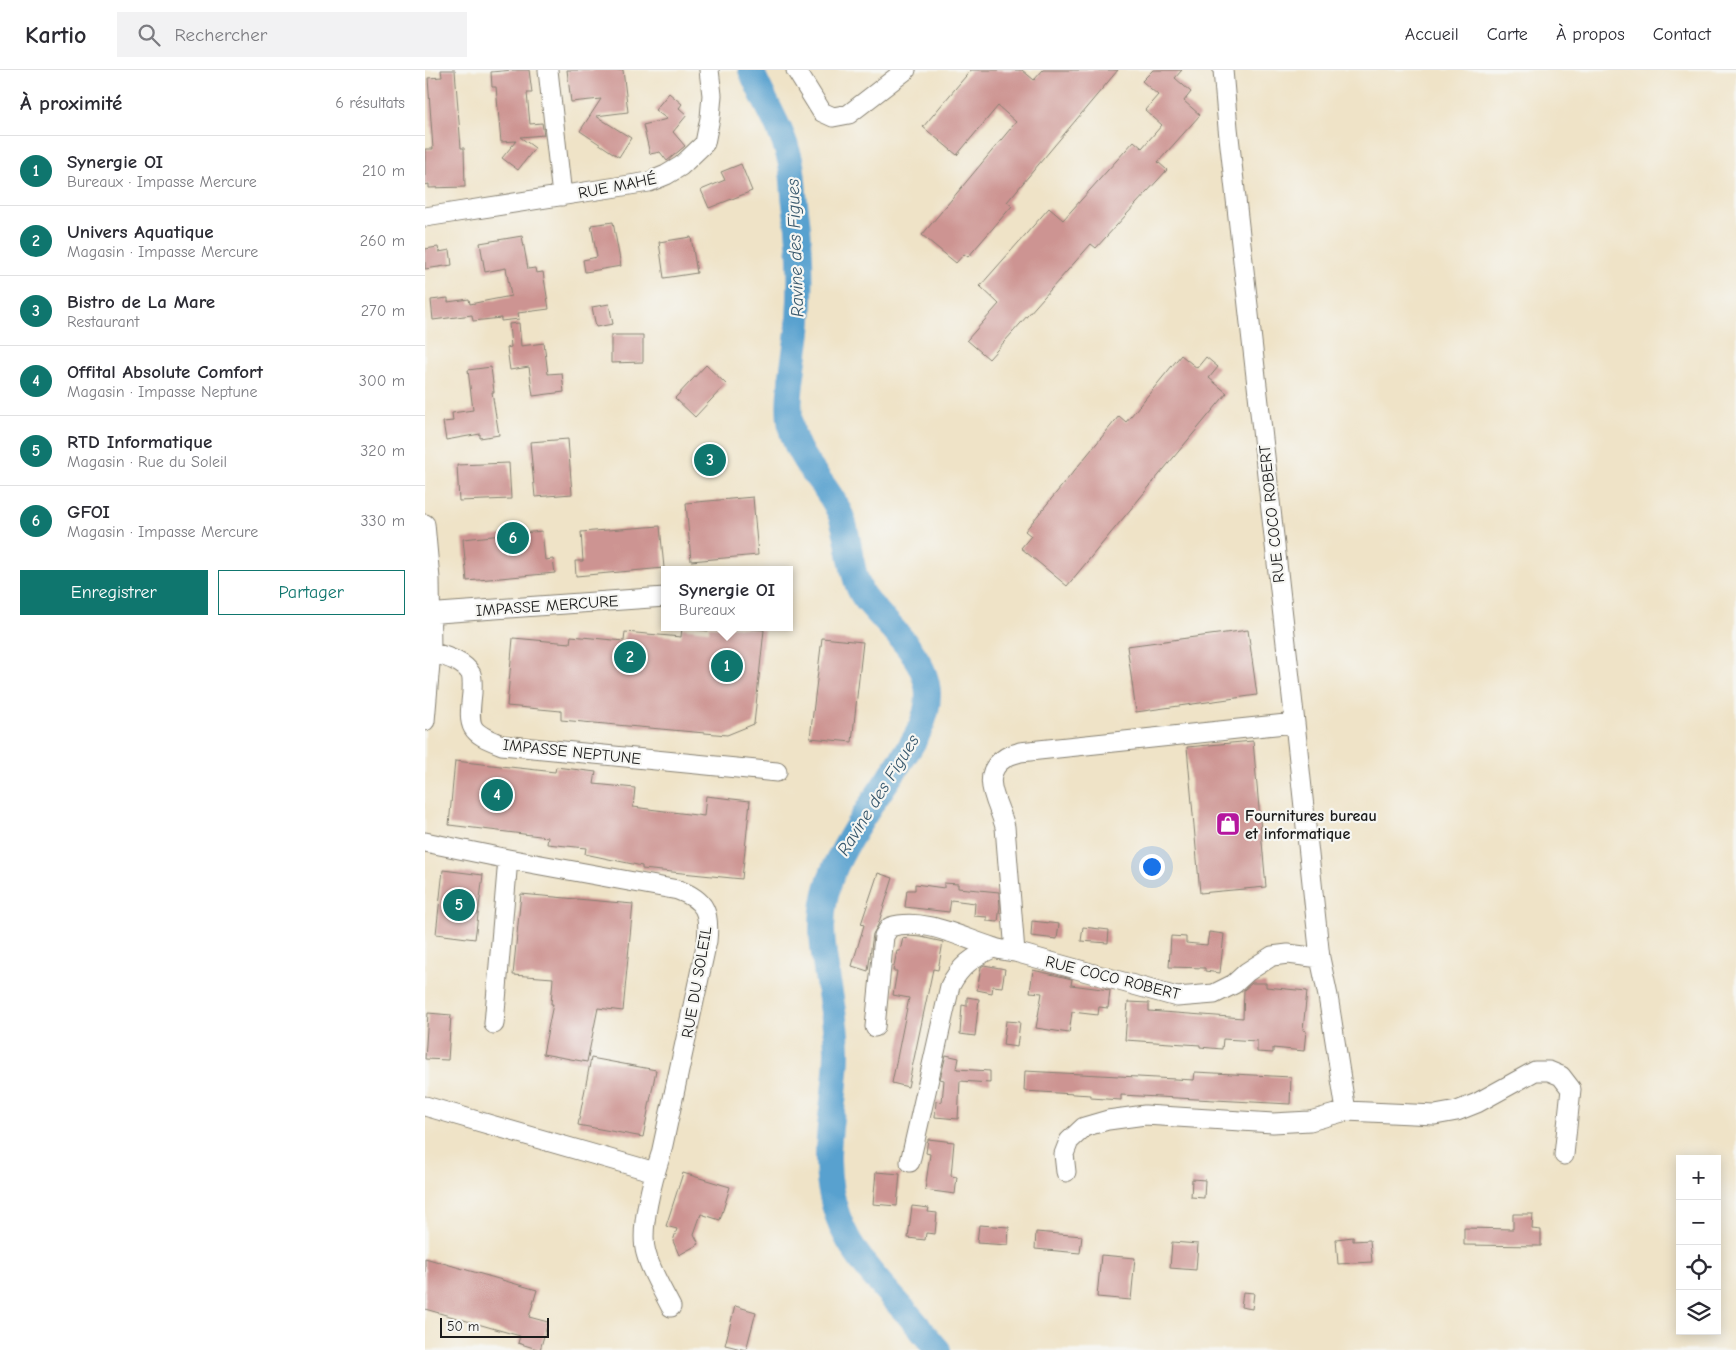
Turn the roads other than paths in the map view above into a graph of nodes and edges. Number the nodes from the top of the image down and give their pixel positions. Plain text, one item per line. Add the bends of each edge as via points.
1 (549, 70) edge
2 (796, 70) edge
3 (906, 70) edge
4 (1223, 70) edge
5 (711, 71) edge
6 (562, 196) junction
7 (425, 217) edge
8 (425, 524) edge
9 (661, 597) edge
10 (428, 614) edge
11 (431, 652) junction
12 (425, 721) edge
13 (1295, 723) junction
14 (777, 772) dead end
15 (425, 842) edge
16 (508, 859) junction
17 (993, 948) junction
18 (1015, 952) junction
19 (1320, 958) junction
20 (494, 1024) dead end
21 (875, 1027) dead end
22 (425, 1106) edge
23 (1346, 1111) junction
24 (1565, 1155) dead end
25 (910, 1162) dead end
26 (655, 1172) junction
27 (1066, 1172) dead end
28 (671, 1306) dead end

1 - 6 street, RUE MAHÉ
2 - 3 street via 822,112 833,117 849,114
4 - 13 street, RUE COCO ROBERT
5 - 6 street, RUE MAHÉ via 712,95 705,143 681,166 649,182
6 - 7 street, RUE MAHÉ
8 - 10 street via 431,579
9 - 10 street, IMPASSE MERCURE
10 - 11 street
11 - 12 street
11 - 14 street, IMPASSE NEPTUNE via 449,658 471,674 473,686 469,716 473,728 481,737 502,745
13 - 18 street via 1020,752 1005,758 996,767 991,791 1005,827
13 - 19 street, RUE COCO ROBERT
15 - 16 street, RUE DU SOLEIL
16 - 20 street
16 - 26 street, RUE DU SOLEIL via 678,890 702,904 709,921 707,941
17 - 18 street, RUE COCO ROBERT
17 - 21 street, RUE COCO ROBERT via 916,924 902,923 890,927 883,942
17 - 25 street via 967,962 950,986
18 - 19 street, RUE COCO ROBERT via 1177,997 1214,994 1234,984 1272,956 1287,954
19 - 23 street, RUE COCO ROBERT
22 - 26 street
23 - 24 street via 1435,1115 1457,1111 1535,1071 1549,1071 1561,1076 1571,1089
23 - 27 street via 1311,1121 1273,1123 1145,1115 1108,1120 1085,1127 1069,1141 1065,1154
26 - 28 street, RUE DU SOLEIL via 644,1234 645,1252

